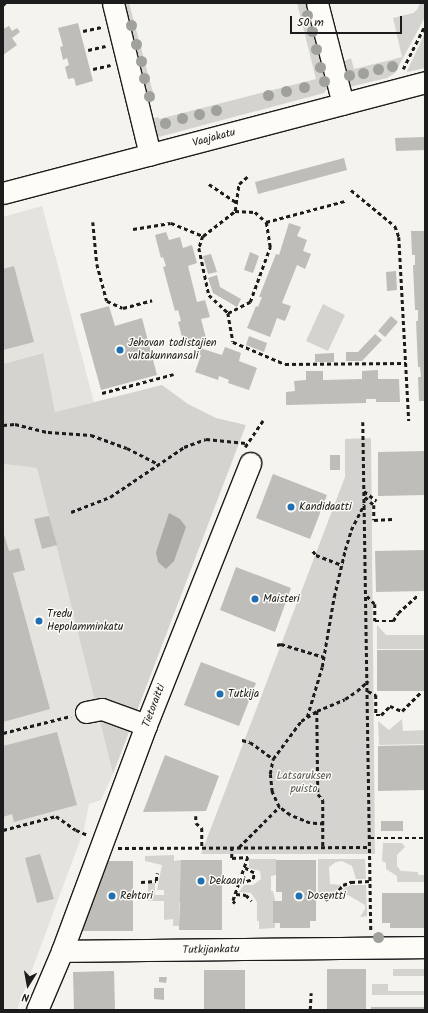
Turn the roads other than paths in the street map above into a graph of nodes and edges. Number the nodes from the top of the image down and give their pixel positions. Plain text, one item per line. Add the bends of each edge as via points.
1 (113, 3) edge
2 (317, 3) edge
3 (425, 82) edge
4 (343, 104) junction
5 (150, 155) junction
6 (3, 193) edge
7 (250, 463) dead end
8 (86, 712) road end
9 (146, 725) junction
10 (425, 947) edge
11 (62, 950) junction
12 (37, 1010) edge

1 - 5 street
2 - 4 street
3 - 4 street, Vaajakatu
4 - 5 street, Vaajakatu
5 - 6 street, Vaajakatu
7 - 9 street, Tietoraitti
8 - 9 street via 102,709
9 - 11 street, Tietoraitti via 97,842
10 - 11 street, Tutkijankatu
11 - 12 street

